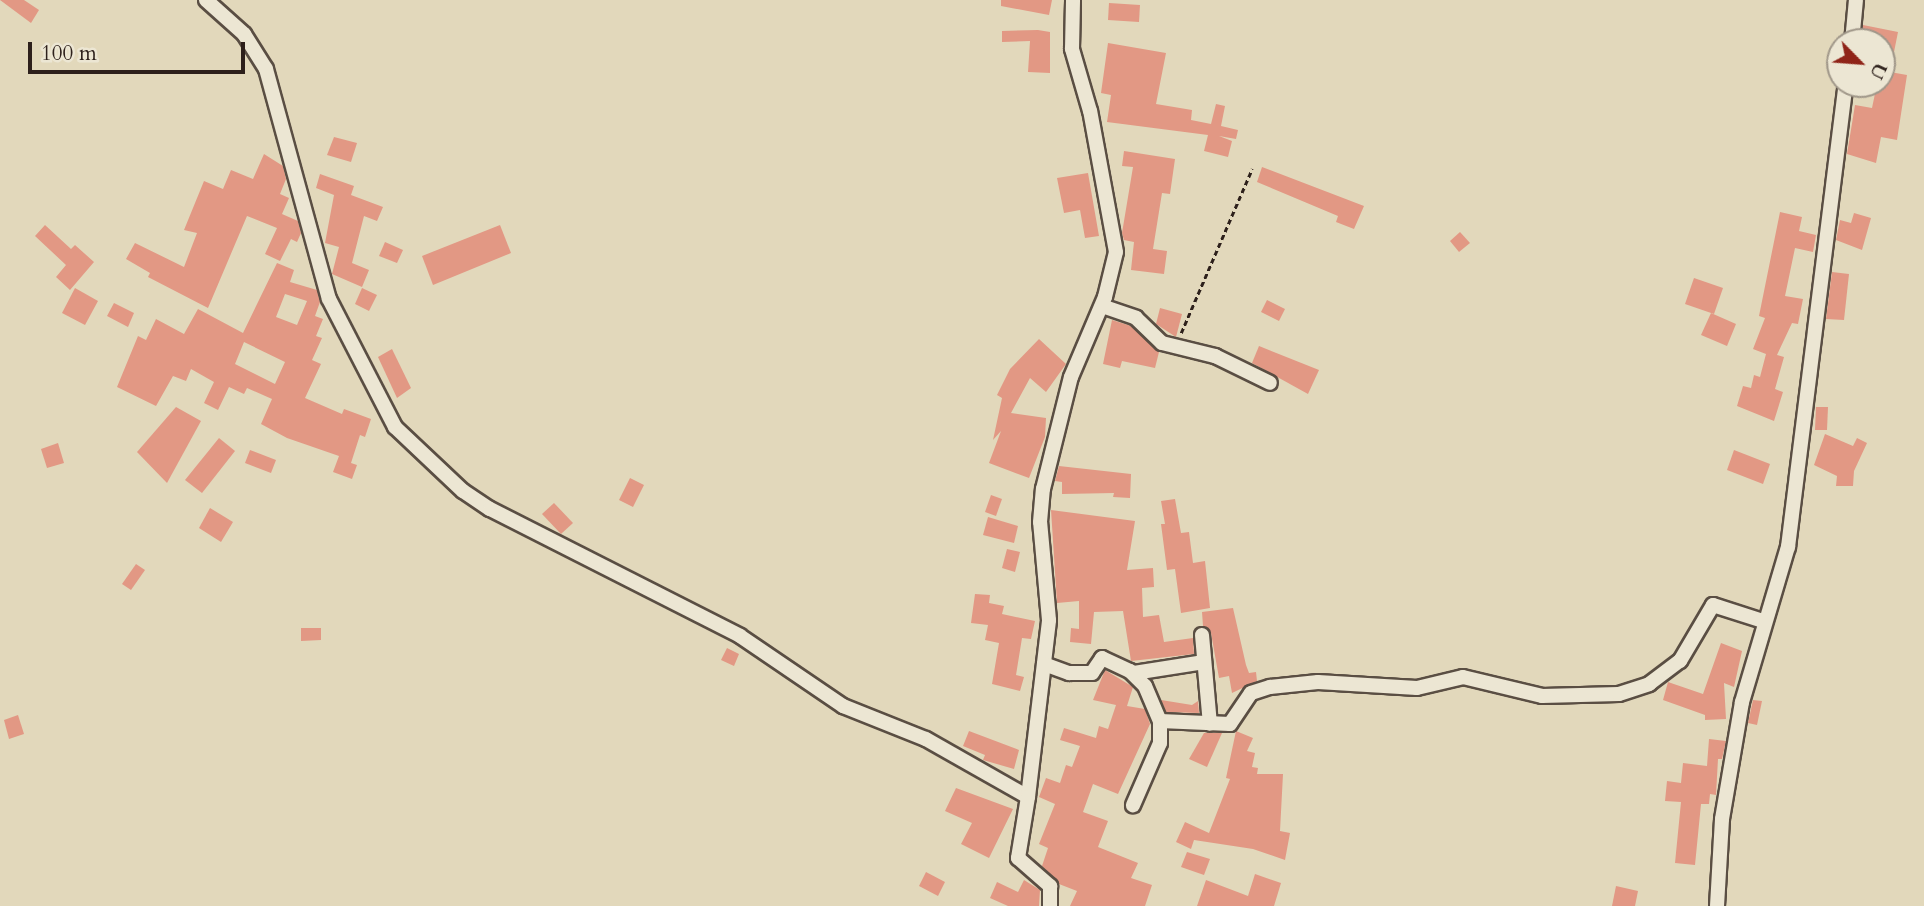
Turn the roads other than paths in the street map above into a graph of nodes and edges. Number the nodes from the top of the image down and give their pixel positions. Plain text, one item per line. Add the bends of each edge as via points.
1 (206, 0) edge
2 (1073, 0) edge
3 (1856, 0) edge
4 (1853, 28) edge
5 (1844, 98) edge
6 (1102, 306) junction
7 (1270, 383) dead end
8 (1763, 621) junction
9 (1202, 635) dead end
10 (1204, 662) junction
11 (1044, 664) junction
12 (1134, 673) junction
13 (1160, 721) junction
14 (1210, 724) junction
15 (1028, 797) junction
16 (1132, 805) dead end
17 (1050, 906) edge
18 (1717, 906) edge

1 - 15 street via 244,34 266,69 329,299 395,427 463,491 490,509 740,636 843,706 926,740
2 - 6 street via 1072,49 1090,111 1116,252
3 - 4 street
5 - 8 street via 1788,547
6 - 7 street via 1136,318 1155,339 1215,356
6 - 11 street via 1071,377 1043,489 1040,522 1049,621
8 - 14 street via 1713,605 1680,661 1648,684 1619,694 1542,696 1463,677 1417,688 1318,682 1270,687 1251,694 1233,722
8 - 18 street via 1749,666 1724,806
9 - 10 street
10 - 12 street
10 - 14 street
11 - 12 street via 1069,673 1091,673 1102,658
11 - 15 street
12 - 13 street
13 - 14 street
13 - 16 street via 1158,749
15 - 17 street via 1018,858 1049,886

